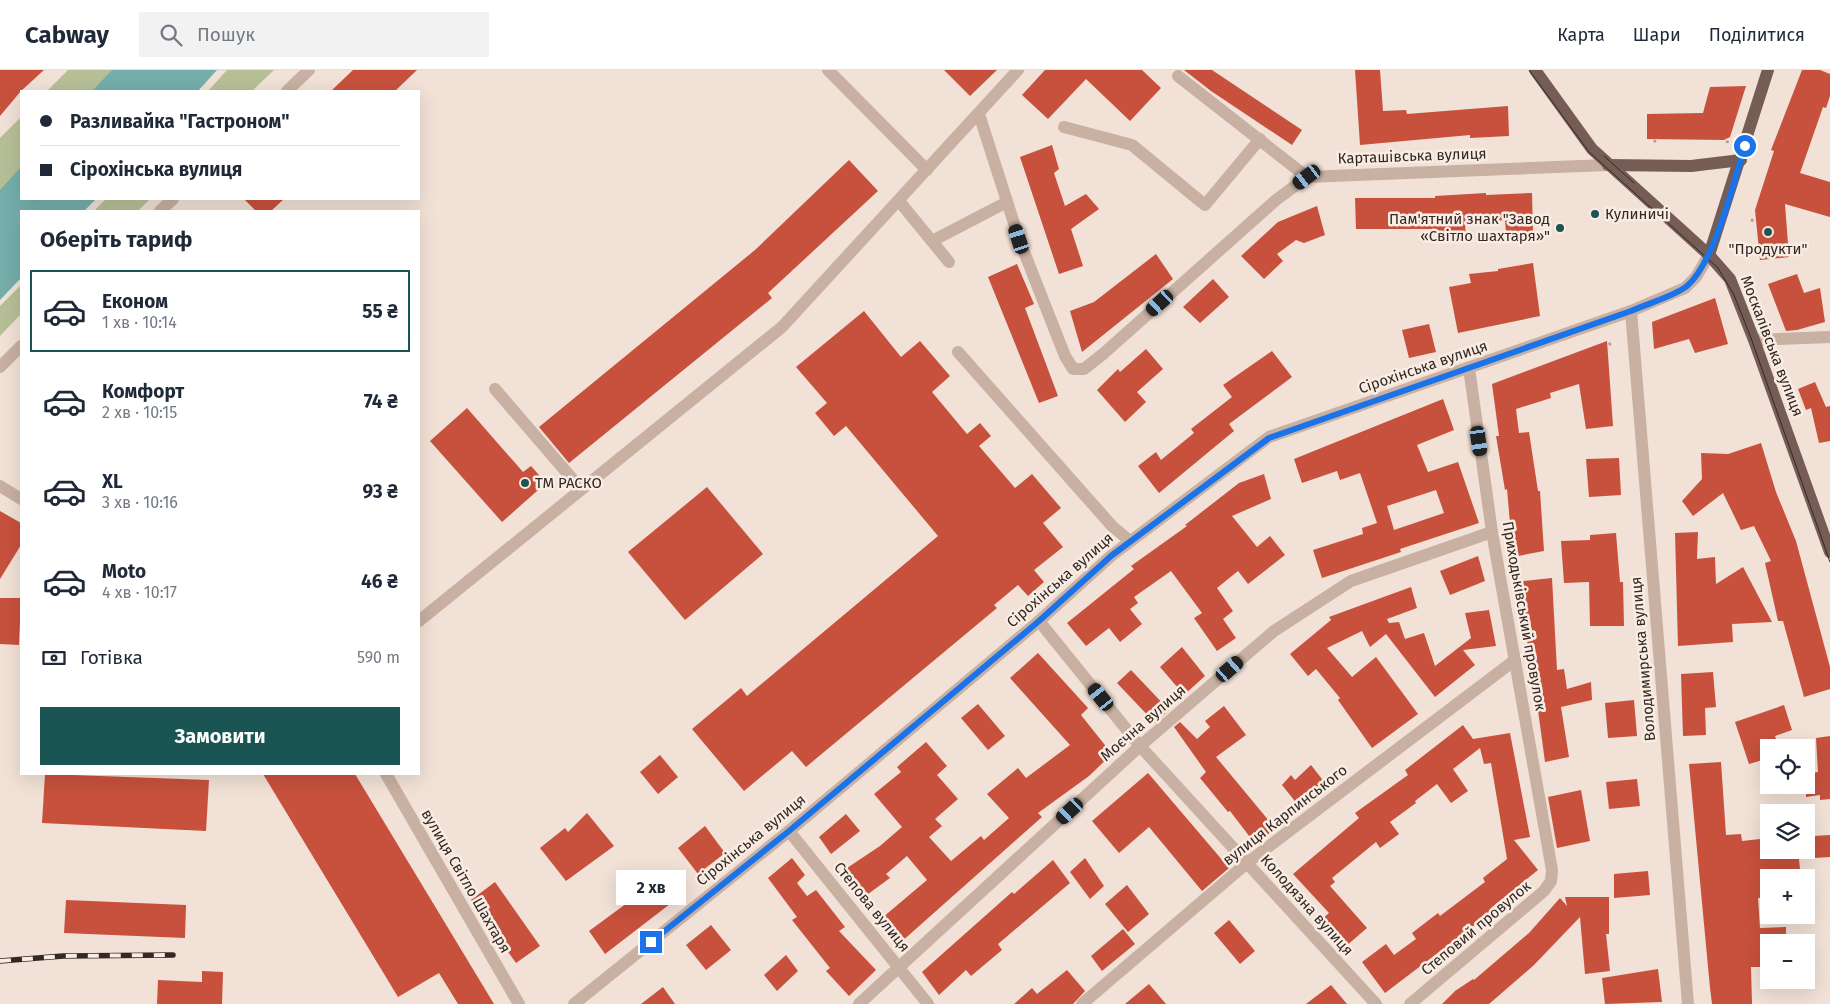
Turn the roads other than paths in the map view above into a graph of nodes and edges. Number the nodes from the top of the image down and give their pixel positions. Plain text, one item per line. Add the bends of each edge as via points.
1 (309, 70) edge
2 (828, 70) edge
3 (1018, 70) edge
4 (1535, 70) edge
5 (1768, 70) edge
6 (1178, 76) dead end
7 (288, 90) edge
8 (979, 114) junction
9 (1064, 127) dead end
10 (1260, 140) junction
11 (1741, 160) junction
12 (1608, 165) junction
13 (927, 170) junction
14 (1307, 177) junction
15 (172, 200) edge
16 (899, 201) junction
17 (1007, 202) junction
18 (161, 210) edge
19 (932, 241) junction
20 (1709, 255) junction
21 (950, 262) dead end
22 (1631, 311) junction
23 (1830, 337) edge
24 (1754, 340) junction
25 (20, 347) edge
26 (958, 352) dead end
27 (0, 367) edge
28 (1468, 368) junction
29 (495, 389) dead end
30 (0, 486) edge
31 (581, 489) junction
32 (20, 498) edge
33 (1492, 532) junction
34 (1130, 541) junction
35 (1830, 552) edge
36 (420, 620) edge
37 (1039, 621) junction
38 (1515, 660) junction
39 (1140, 746) junction
40 (387, 775) edge
41 (789, 831) junction
42 (1247, 863) junction
43 (1552, 870) joint
44 (900, 967) junction
45 (519, 1004) edge
46 (574, 1004) edge
47 (858, 1004) edge
48 (928, 1004) edge
49 (1082, 1004) edge
50 (1376, 1004) edge
51 (1410, 1004) edge
52 (1688, 1004) edge

1 - 7 street
2 - 13 street
3 - 8 street
4 - 12 main road, Москалівська вулиця via 1573,126
5 - 11 main road
6 - 10 street
8 - 13 street
8 - 17 street
9 - 10 street via 1132,145 1205,205
10 - 14 street
11 - 12 main road via 1691,166
11 - 20 main road
12 - 14 street, Карташівська вулиця
12 - 20 main road, Москалівська вулиця
13 - 16 street
14 - 17 street via 1276,200 1084,369 1073,368 1065,356
15 - 18 street
16 - 19 street
16 - 31 street via 782,327
17 - 19 street
19 - 21 street
20 - 22 street, Сірохінська вулиця via 1685,288
20 - 24 main road, Москалівська вулиця via 1722,267 1734,286
22 - 28 street, Сірохінська вулиця
22 - 52 street, Володимирська вулиця
23 - 24 street
24 - 35 main road, Москалівська вулиця
25 - 27 street
26 - 34 street
28 - 33 street, Приходьківський провулок
28 - 34 street, Сірохінська вулиця via 1269,438
29 - 31 street
30 - 32 street
31 - 36 street
33 - 38 street, Приходьківський провулок
33 - 39 street, Моєчна вулиця via 1351,580 1274,631
34 - 37 street, Сірохінська вулиця
37 - 39 street, Колодязна вулиця
37 - 41 street, Сірохінська вулиця
38 - 42 street, вулиця Карпинського
38 - 43 street, Приходьківський провулок
39 - 42 street, Колодязна вулиця
39 - 44 street, Моєчна вулиця
40 - 45 street, вулиця Світло Шахтаря
41 - 44 street, Степова вулиця
41 - 46 street, Сірохінська вулиця
42 - 49 street, вулиця Карпинського
42 - 50 street, Колодязна вулиця
43 - 51 street, Степовий провулок via 1551,881 1544,890
44 - 47 street, Моєчна вулиця
44 - 48 street, Степова вулиця

